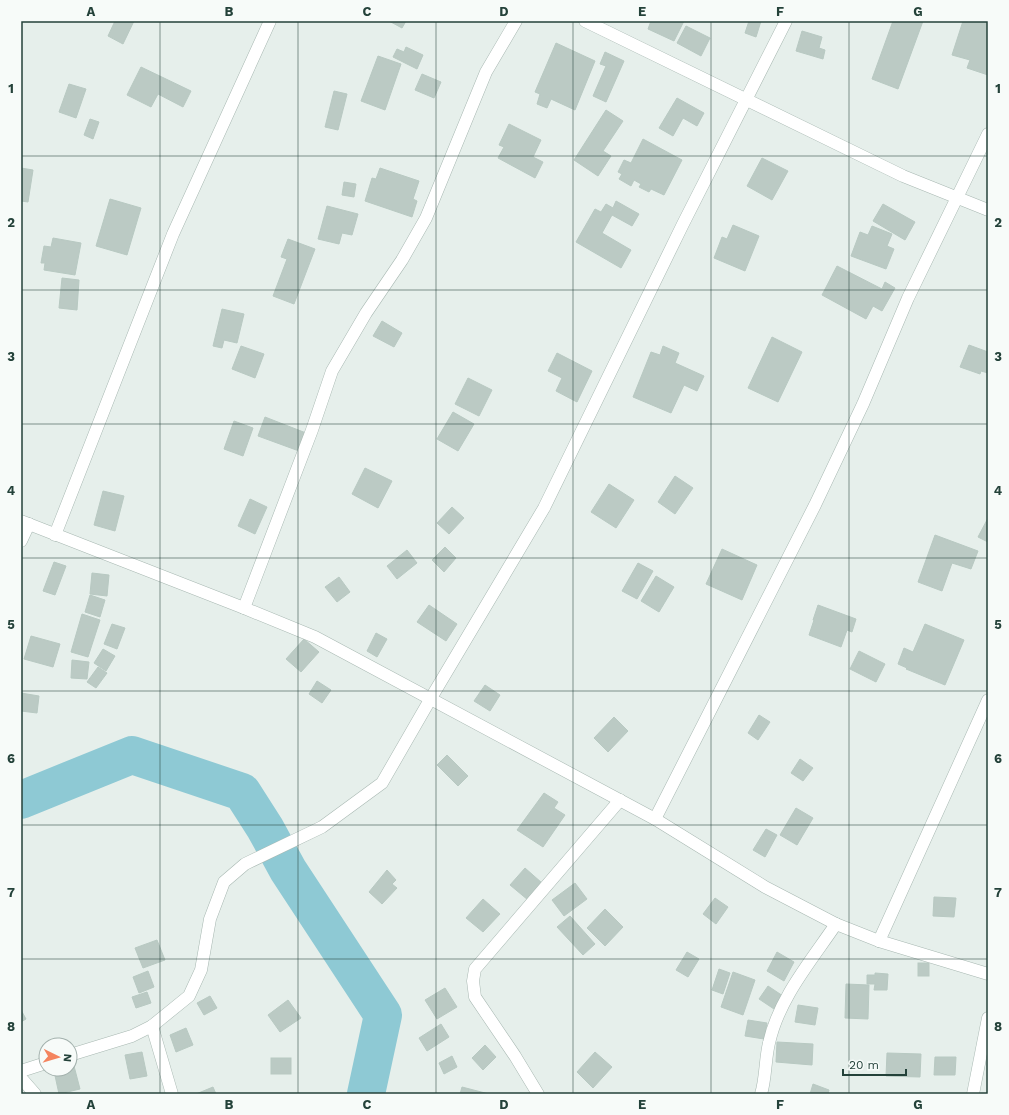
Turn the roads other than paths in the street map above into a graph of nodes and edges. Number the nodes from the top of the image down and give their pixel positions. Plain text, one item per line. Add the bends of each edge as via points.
1 (270, 21) edge
2 (516, 21) edge
3 (585, 21) edge
4 (786, 21) edge
5 (747, 100) junction
6 (988, 134) edge
7 (957, 197) junction
8 (988, 210) edge
9 (25, 522) edge
10 (55, 535) junction
11 (21, 541) edge
12 (244, 608) junction
13 (431, 698) junction
14 (988, 700) edge
15 (620, 800) junction
16 (655, 819) junction
17 (836, 924) junction
18 (879, 941) junction
19 (988, 974) edge
20 (988, 1018) edge
21 (152, 1026) junction
22 (78, 1053) edge
23 (38, 1066) edge
24 (21, 1071) edge
25 (21, 1078) edge
26 (35, 1094) edge
27 (172, 1094) edge
28 (538, 1094) edge
29 (761, 1094) edge
30 (973, 1094) edge

1 - 10 street via 173,234
2 - 12 street via 486,72 426,218 332,371
3 - 5 street
4 - 5 street
5 - 7 street via 903,176
5 - 13 street via 683,224 544,508
6 - 7 street
7 - 8 street
7 - 16 street via 908,298 863,404 815,505
9 - 10 street
9 - 11 street
10 - 12 street
12 - 13 street via 315,637
13 - 15 street
13 - 21 street via 382,783 322,827 245,864 224,882 210,918 201,970 189,996
14 - 18 street
15 - 16 street
15 - 28 street via 476,969 473,981 475,997
16 - 17 street via 765,887
17 - 18 street
17 - 29 street via 789,992 778,1013 769,1042
18 - 19 street
20 - 30 street
21 - 22 street via 132,1036
21 - 27 street
23 - 24 street
25 - 26 street

